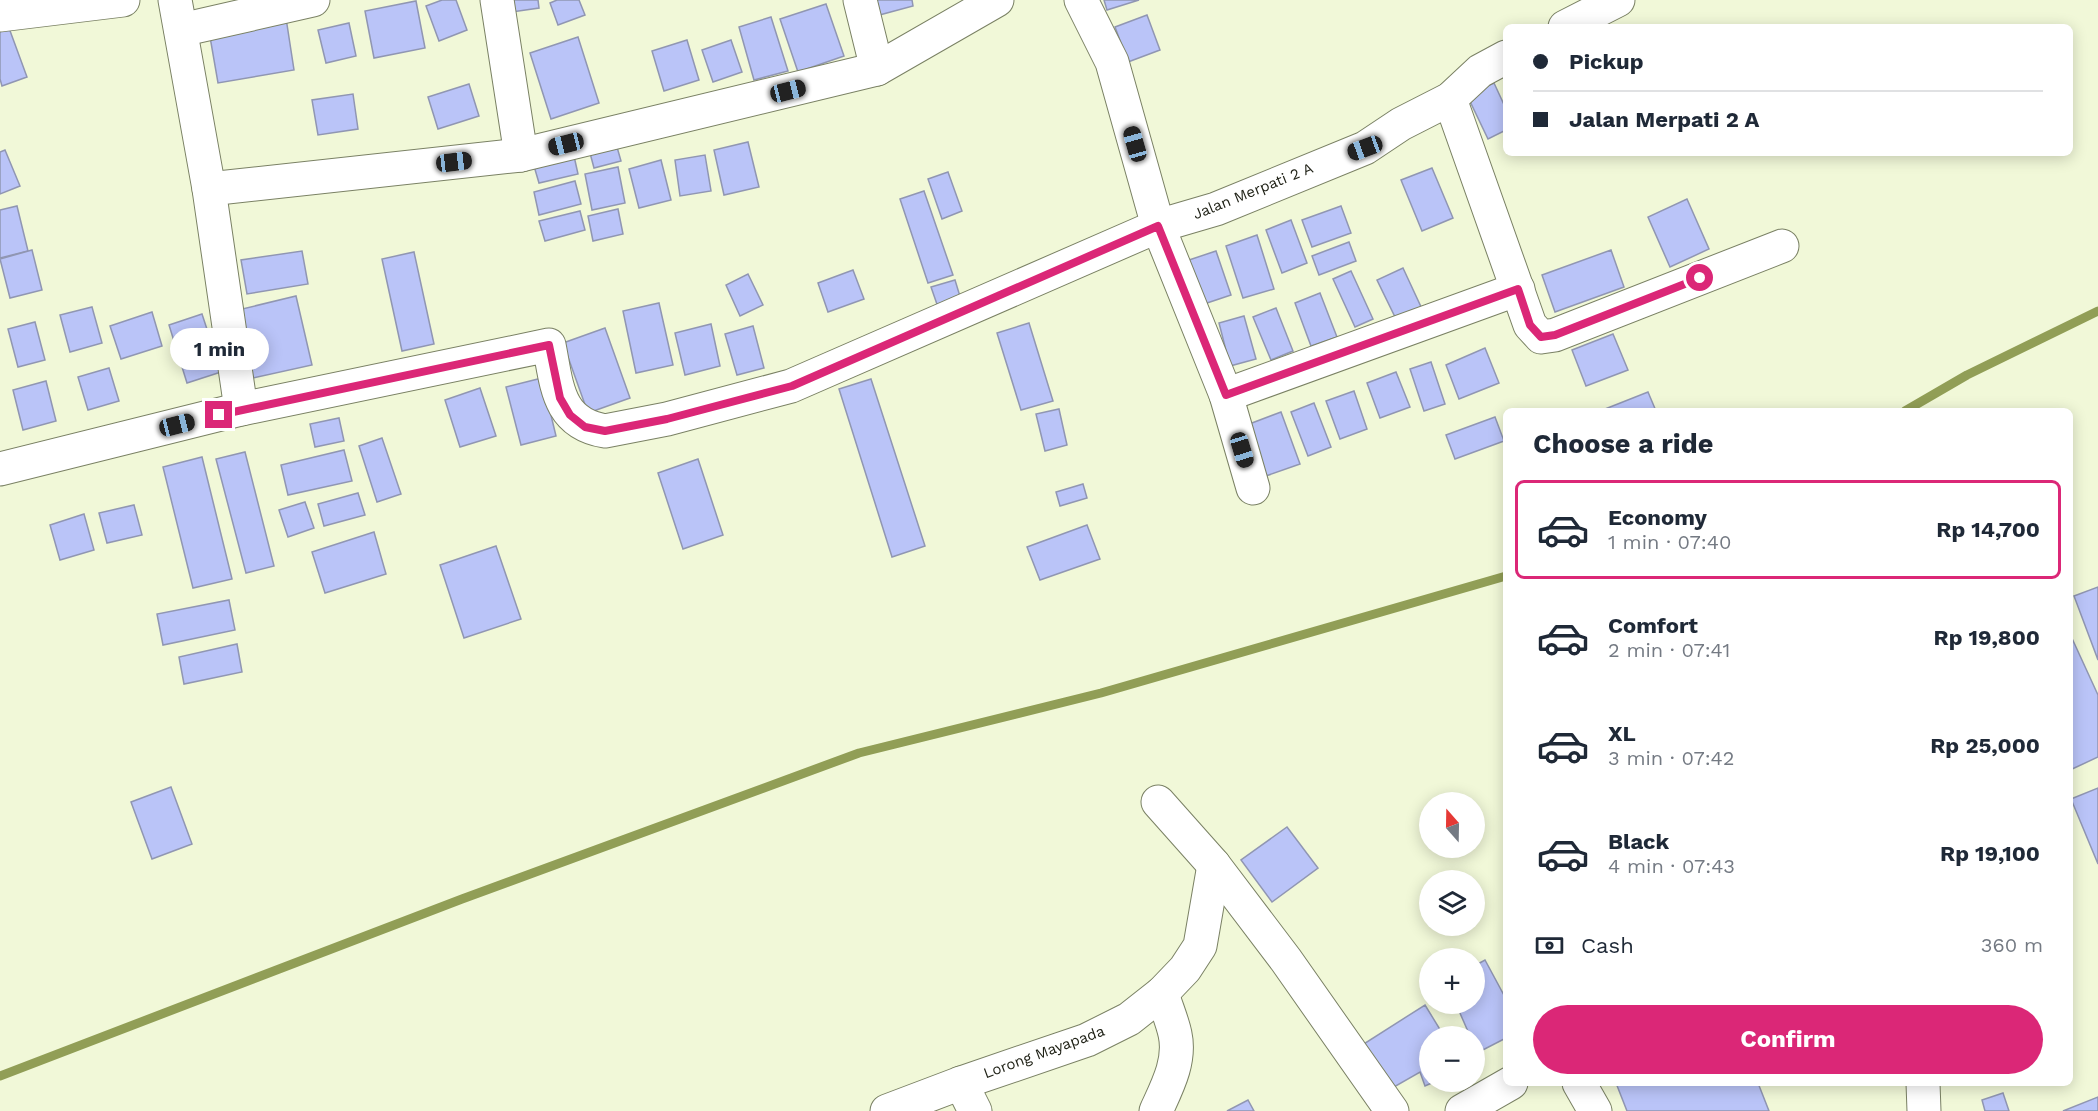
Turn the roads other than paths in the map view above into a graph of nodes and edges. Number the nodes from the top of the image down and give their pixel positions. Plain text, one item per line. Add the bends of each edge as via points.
1 (123, 0) edge
2 (313, 0) edge
3 (497, 0) edge
4 (860, 0) edge
5 (997, 0) edge
6 (1081, 0) edge
7 (1618, 0) edge
8 (0, 15) edge
9 (178, 15) edge
10 (1571, 24) edge
11 (1503, 59) edge
12 (877, 69) junction
13 (1450, 99) junction
14 (521, 155) junction
15 (209, 189) junction
16 (1158, 226) junction
17 (1782, 246) dead end
18 (1518, 289) junction
19 (1226, 395) junction
20 (241, 409) junction
21 (0, 469) edge
22 (1253, 488) dead end
23 (1158, 802) dead end
24 (1215, 865) junction
25 (1162, 993) junction
26 (1506, 1086) edge
27 (1581, 1086) edge
28 (1923, 1086) edge
29 (968, 1097) edge
30 (887, 1111) edge
31 (1156, 1111) edge
32 (1392, 1111) edge
33 (1462, 1111) edge
34 (1595, 1111) edge
35 (1924, 1111) edge

1 - 8 street
2 - 9 street
3 - 14 street
4 - 12 street
5 - 12 street
6 - 16 street via 1112,62
7 - 10 street
9 - 15 street
11 - 13 street, Jalan Merpati 2 A via 1480,71
12 - 14 street
13 - 16 street, Jalan Merpati 2 A via 1365,148 1216,209
13 - 18 street
14 - 15 street
15 - 20 street
16 - 19 street
16 - 20 street, Jalan Merpati 2 A via 792,386 656,421 605,431 585,427 570,415 560,398 549,345
17 - 18 street via 1555,335 1541,337 1530,325
18 - 19 street
19 - 22 street
20 - 21 street, Jalan Merpati 2 A
23 - 24 street
24 - 25 street, Lorong Mayapada via 1200,945 1185,969
24 - 32 street
25 - 29 street, Lorong Mayapada via 1129,1019
25 - 31 street via 1177,1052
26 - 33 street
27 - 34 street
28 - 35 street
29 - 30 street, Lorong Mayapada

